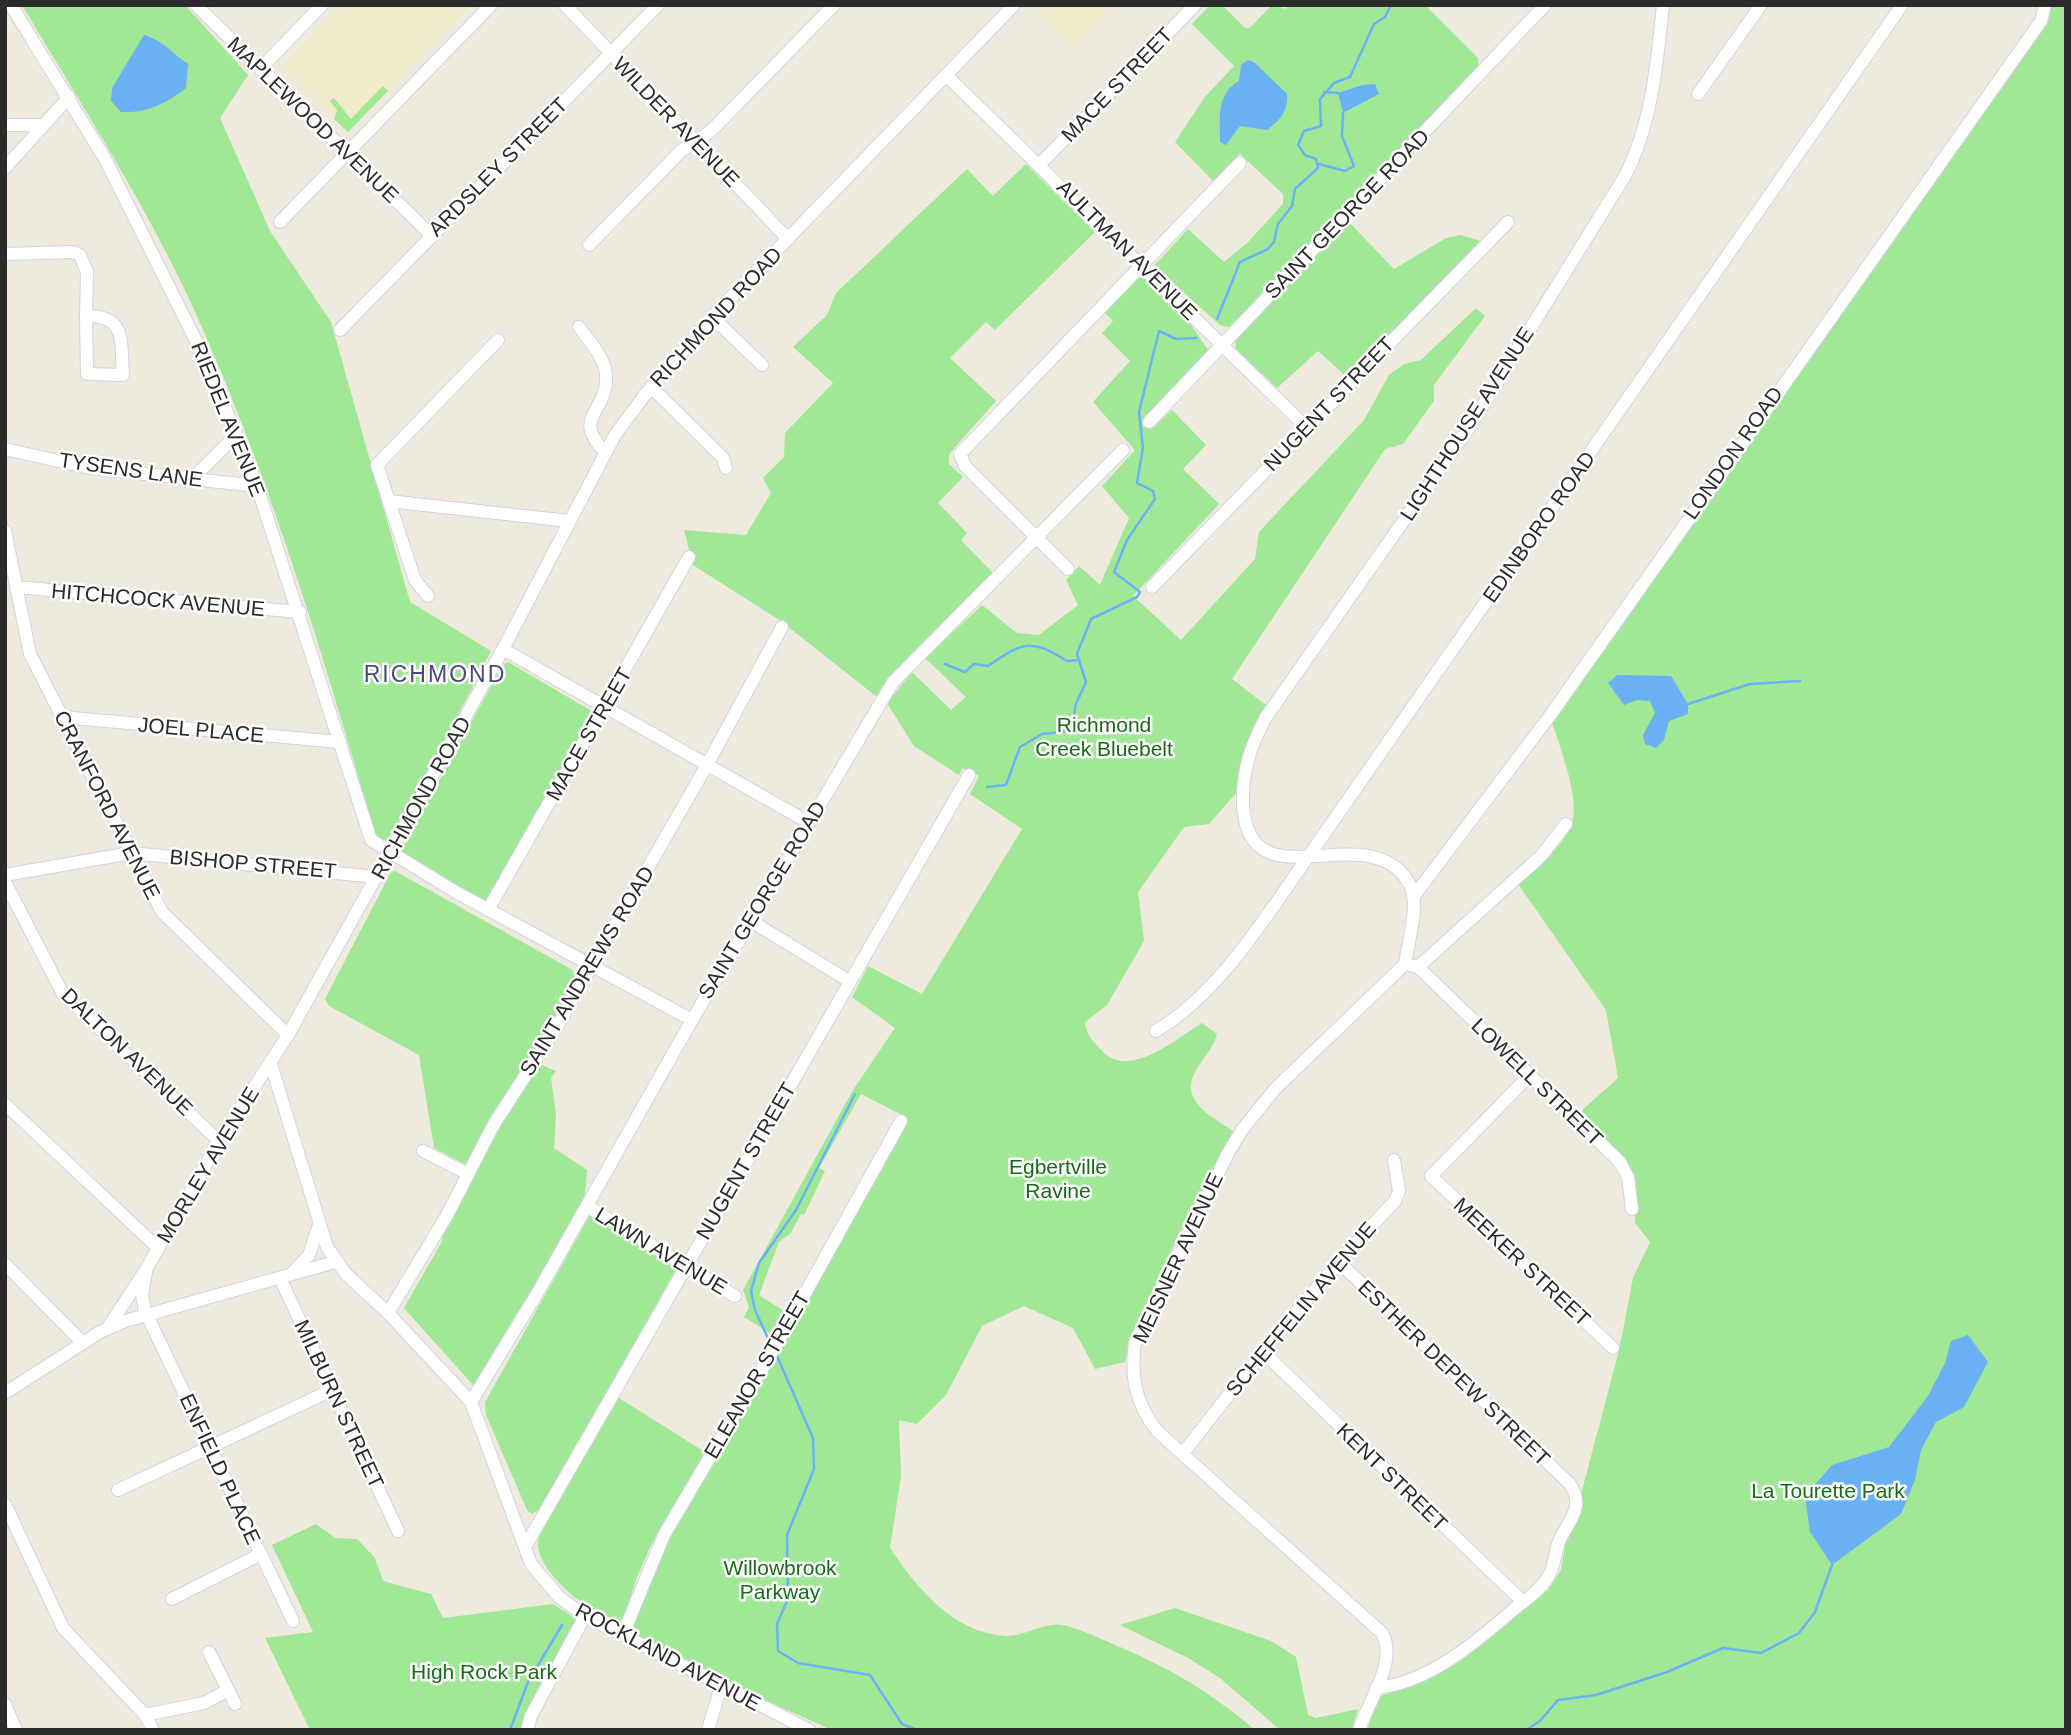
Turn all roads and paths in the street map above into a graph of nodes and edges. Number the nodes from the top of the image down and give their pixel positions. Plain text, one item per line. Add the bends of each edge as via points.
1 (11, 5) edge
2 (196, 5) edge
3 (323, 5) edge
4 (491, 5) edge
5 (565, 5) edge
6 (658, 5) edge
7 (834, 5) edge
8 (1195, 5) edge
9 (1545, 5) edge
10 (1663, 5) edge
11 (1761, 5) edge
12 (1902, 5) edge
13 (2045, 5) edge
14 (1009, 7) edge
15 (611, 53) junction
16 (260, 69) junction
17 (946, 75) junction
18 (1699, 94) dead end
19 (69, 97) junction
20 (5, 125) edge
21 (43, 125) junction
22 (695, 142) junction
23 (347, 153) junction
24 (1240, 163) dead end
25 (1040, 164) junction
26 (5, 167) edge
27 (280, 222) dead end
28 (1508, 222) dead end
29 (431, 235) junction
30 (788, 239) junction
31 (589, 245) dead end
32 (5, 254) edge
33 (1141, 263) junction
34 (86, 316) junction
35 (712, 317) junction
36 (579, 327) dead end
37 (340, 330) dead end
38 (498, 340) dead end
39 (1222, 344) junction
40 (762, 365) dead end
41 (651, 387) junction
42 (1149, 422) dead end
43 (1306, 427) junction
44 (236, 435) junction
45 (5, 449) edge
46 (1123, 450) dead end
47 (605, 452) junction
48 (726, 468) dead end
49 (192, 479) junction
50 (257, 486) junction
51 (388, 501) junction
52 (569, 521) junction
53 (5, 531) edge
54 (1036, 537) junction
55 (689, 557) dead end
56 (1068, 569) dead end
57 (16, 587) junction
58 (1152, 587) dead end
59 (428, 596) dead end
60 (300, 612) junction
61 (782, 627) dead end
62 (503, 649) junction
63 (604, 707) junction
64 (62, 717) junction
65 (340, 742) junction
66 (707, 765) junction
67 (969, 775) dead end
68 (808, 822) junction
69 (1566, 824) dead end
70 (131, 853) junction
71 (389, 854) junction
72 (1308, 857) junction
73 (5, 875) edge
74 (377, 877) junction
75 (5, 882) edge
76 (1414, 896) junction
77 (488, 910) junction
78 (751, 921) junction
79 (592, 965) junction
80 (1412, 965) junction
81 (849, 981) junction
82 (692, 1020) junction
83 (1156, 1031) dead end
84 (288, 1035) junction
85 (271, 1064) junction
86 (1530, 1075) junction
87 (5, 1104) edge
88 (901, 1121) dead end
89 (219, 1141) junction
90 (422, 1150) dead end
91 (1394, 1160) dead end
92 (468, 1174) junction
93 (587, 1206) junction
94 (1632, 1209) dead end
95 (319, 1224) junction
96 (158, 1248) junction
97 (1338, 1261) junction
98 (335, 1262) junction
99 (5, 1264) edge
100 (687, 1265) junction
101 (147, 1268) junction
102 (286, 1276) junction
103 (735, 1296) dead end
104 (388, 1313) junction
105 (148, 1317) junction
106 (107, 1329) junction
107 (83, 1343) junction
108 (1613, 1348) dead end
109 (1262, 1351) junction
110 (332, 1390) junction
111 (5, 1393) edge
112 (471, 1402) junction
113 (210, 1445) junction
114 (1184, 1452) junction
115 (118, 1490) dead end
116 (5, 1504) edge
117 (398, 1531) dead end
118 (525, 1547) junction
119 (259, 1555) junction
120 (172, 1599) dead end
121 (1523, 1602) junction
122 (585, 1616) junction
123 (293, 1621) dead end
124 (623, 1634) junction
125 (209, 1652) dead end
126 (721, 1686) junction
127 (1376, 1688) junction
128 (228, 1690) junction
129 (5, 1704) edge
130 (234, 1704) dead end
131 (145, 1716) junction
132 (16, 1730) edge
133 (153, 1730) edge
134 (527, 1730) edge
135 (708, 1730) edge
136 (809, 1730) edge
137 (1359, 1730) edge

1 - 19 street, RIEDEL AVENUE
2 - 16 street, MAPLEWOOD AVENUE
3 - 16 street
4 - 23 street
5 - 15 street, WILDER AVENUE
6 - 15 street, ARDSLEY STREET
7 - 22 street
8 - 25 street, MACE STREET
9 - 39 street, SAINT GEORGE ROAD
10 - 72 street, LIGHTHOUSE AVENUE via 1648,111 1630,165 1468,429 1256,735 1243,789 1247,827 1267,852 1289,859
11 - 18 street
12 - 72 street, EDINBORO ROAD
13 - 76 street, LONDON ROAD via 2041,21 1549,717
14 - 17 street, RICHMOND ROAD
15 - 22 street, WILDER AVENUE
15 - 29 street, ARDSLEY STREET
16 - 23 street, MAPLEWOOD AVENUE
17 - 25 street, AULTMAN AVENUE
17 - 30 street, RICHMOND ROAD
19 - 21 street
19 - 44 street, RIEDEL AVENUE via 138,221 207,363
20 - 21 street
21 - 26 street
22 - 30 street, WILDER AVENUE
22 - 31 street
23 - 27 street
23 - 29 street, MAPLEWOOD AVENUE
24 - 33 street
25 - 33 street, AULTMAN AVENUE
28 - 43 street, NUGENT STREET
29 - 37 street, ARDSLEY STREET
30 - 35 street, RICHMOND ROAD
32 - 34 street via 80,255 87,272
33 - 39 street, AULTMAN AVENUE
33 - 54 street via 962,451 961,462
34 - 34 street via 86,374 123,375 115,323 104,316
35 - 40 street
35 - 41 street, RICHMOND ROAD
36 - 47 street via 606,372 602,397 589,426 592,439
38 - 51 street via 377,465
39 - 42 street, SAINT GEORGE ROAD
39 - 43 street, AULTMAN AVENUE
41 - 47 street, RICHMOND ROAD
41 - 48 street via 723,458
43 - 58 street, NUGENT STREET
44 - 49 street
44 - 50 street, RIEDEL AVENUE
45 - 49 street, TYSENS LANE via 90,468
46 - 54 street, SAINT GEORGE ROAD
47 - 52 street, RICHMOND ROAD
49 - 50 street, TYSENS LANE
50 - 60 street, RIEDEL AVENUE
51 - 52 street
51 - 59 street via 415,580
52 - 62 street, RICHMOND ROAD
53 - 57 street, CRANFORD AVENUE
54 - 56 street
54 - 68 street, SAINT GEORGE ROAD via 893,682
55 - 63 street, MACE STREET
57 - 60 street, HITCHCOCK AVENUE
57 - 64 street, CRANFORD AVENUE via 30,654
60 - 65 street, RIEDEL AVENUE
61 - 66 street, SAINT ANDREWS ROAD
62 - 63 street
62 - 71 street, RICHMOND ROAD
63 - 66 street
63 - 77 street, MACE STREET
64 - 65 street, JOEL PLACE
64 - 70 street, CRANFORD AVENUE
65 - 71 street, RIEDEL AVENUE via 367,833
66 - 68 street
66 - 79 street, SAINT ANDREWS ROAD
67 - 81 street, NUGENT STREET
68 - 78 street, SAINT GEORGE ROAD
69 - 80 street, MEISNER AVENUE via 1541,856
70 - 73 street, BISHOP STREET
70 - 74 street, BISHOP STREET
70 - 84 street, CRANFORD AVENUE via 162,912
71 - 74 street, RICHMOND ROAD
71 - 77 street, RIEDEL AVENUE
72 - 76 street via 1374,856 1396,868
72 - 83 street, EDINBORO ROAD via 1236,955 1181,1015
74 - 84 street, RICHMOND ROAD
75 - 89 street, DALTON AVENUE via 63,994
76 - 80 street
77 - 79 street, RIEDEL AVENUE
78 - 81 street
78 - 82 street, SAINT GEORGE ROAD
79 - 82 street, RIEDEL AVENUE
79 - 92 street, SAINT ANDREWS ROAD
80 - 86 street, LOWELL STREET
80 - 114 street, MEISNER AVENUE via 1275,1089 1241,1130 1140,1329 1133,1377 1140,1405 1158,1432
81 - 100 street, NUGENT STREET
82 - 93 street, SAINT GEORGE ROAD
84 - 85 street, RICHMOND ROAD
85 - 89 street, MORLEY AVENUE
85 - 95 street
86 - 94 street, LOWELL STREET via 1619,1161 1628,1177
86 - 108 street, MEEKER STREET via 1431,1175
87 - 96 street
88 - 124 street, ELEANOR STREET via 658,1545
89 - 96 street, MORLEY AVENUE
90 - 92 street
91 - 97 street, SCHEFFELIN AVENUE via 1399,1191 1395,1201
92 - 104 street, SAINT ANDREWS ROAD
93 - 100 street, LAWN AVENUE
93 - 112 street, SAINT GEORGE ROAD
95 - 98 street
95 - 102 street via 309,1255
96 - 101 street, MORLEY AVENUE
97 - 109 street, SCHEFFELIN AVENUE
97 - 121 street, ESTHER DEPEW STREET via 1570,1484 1577,1498 1573,1520 1561,1537 1549,1576
98 - 102 street
98 - 104 street, ROCKLAND AVENUE
99 - 107 street
100 - 103 street, LAWN AVENUE
100 - 118 street, NUGENT STREET
101 - 105 street, MORLEY AVENUE via 142,1295
101 - 106 street, MORLEY AVENUE
102 - 105 street
102 - 110 street, MILBURN STREET
104 - 112 street, ROCKLAND AVENUE
105 - 106 street
105 - 113 street, ENFIELD PLACE
106 - 107 street
107 - 111 street
109 - 114 street, SCHEFFELIN AVENUE
109 - 121 street, KENT STREET
110 - 113 street
110 - 117 street, MILBURN STREET
112 - 118 street, ROCKLAND AVENUE
113 - 115 street
113 - 119 street, ENFIELD PLACE
114 - 127 street, MEISNER AVENUE via 1382,1633 1386,1661
116 - 131 street via 63,1628
118 - 122 street, ROCKLAND AVENUE via 543,1581
119 - 120 street
119 - 123 street, ENFIELD PLACE
121 - 127 street via 1485,1634 1429,1670 1401,1684
122 - 124 street, ROCKLAND AVENUE
122 - 134 street
124 - 126 street, ROCKLAND AVENUE
125 - 128 street
126 - 135 street
126 - 136 street, ROCKLAND AVENUE
127 - 137 street, MEISNER AVENUE
128 - 130 street
128 - 131 street via 204,1703
129 - 132 street
131 - 133 street

